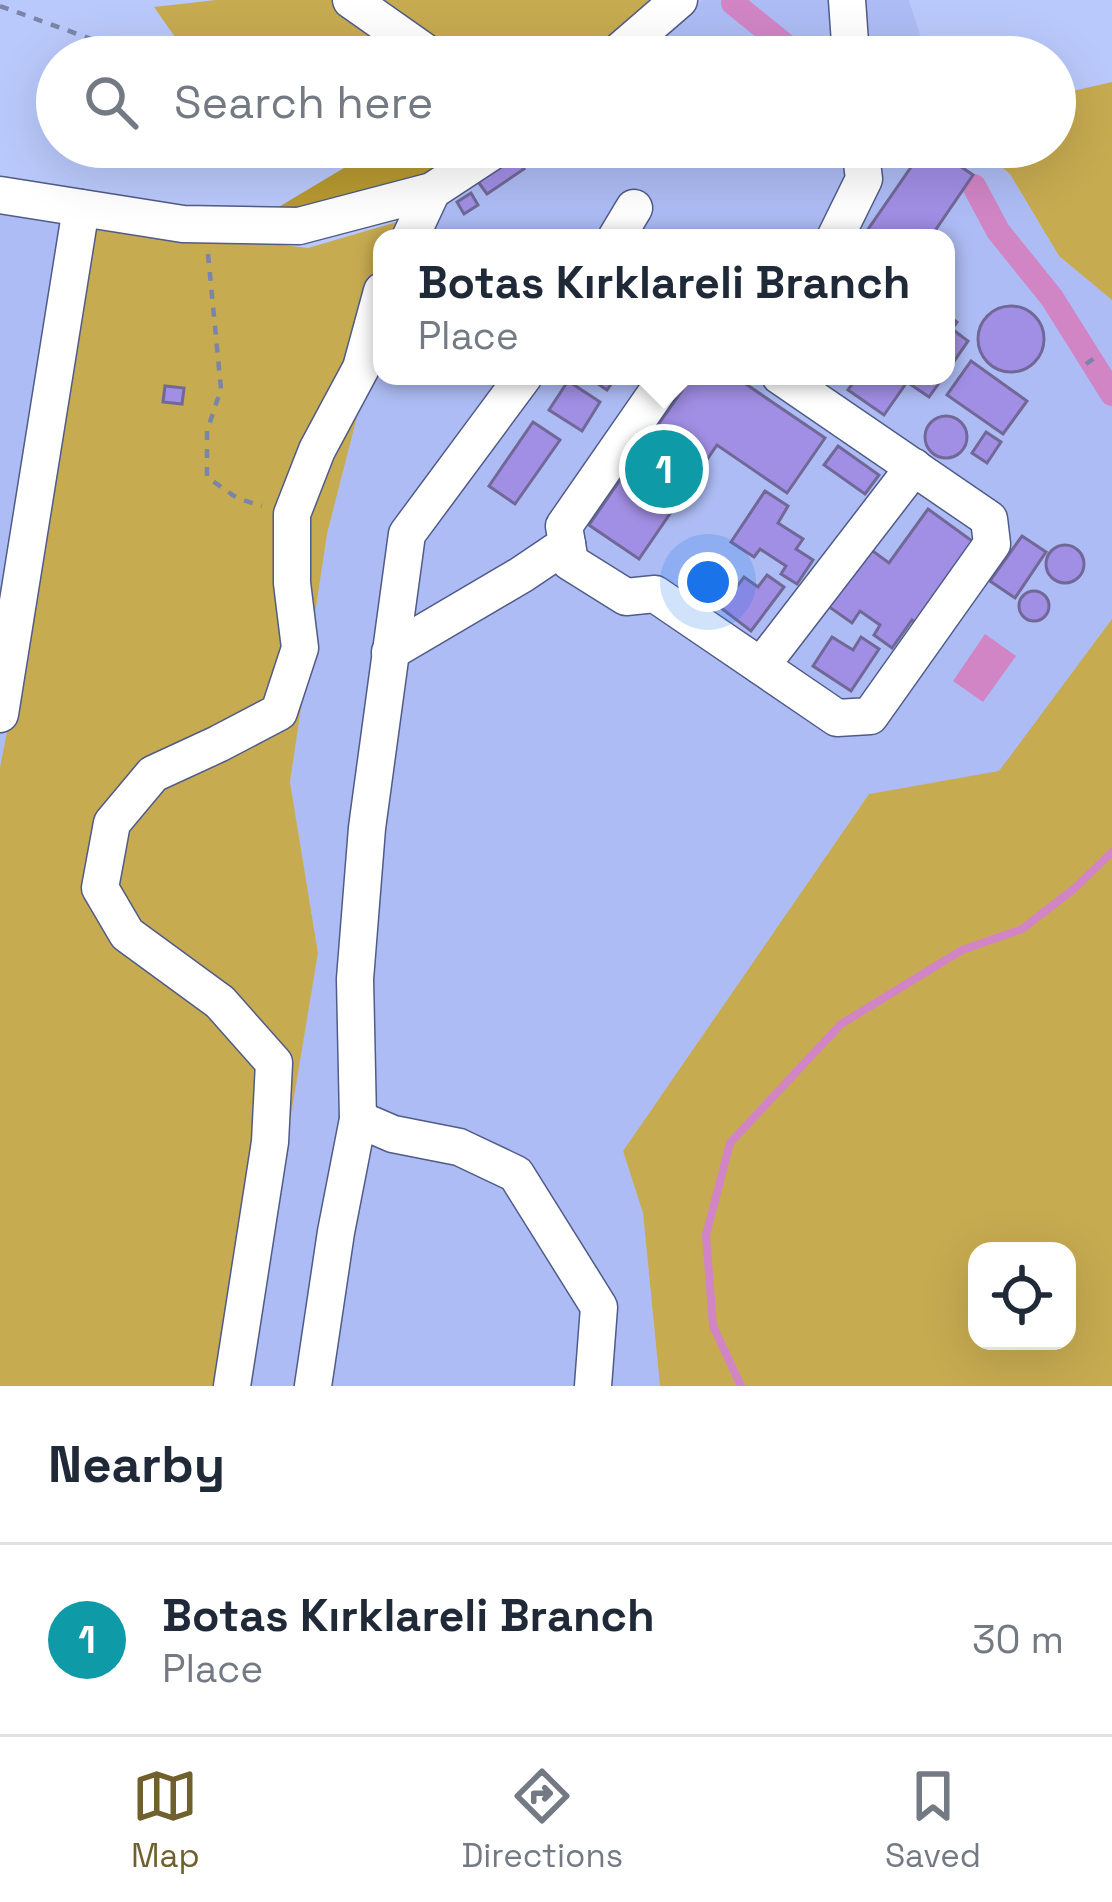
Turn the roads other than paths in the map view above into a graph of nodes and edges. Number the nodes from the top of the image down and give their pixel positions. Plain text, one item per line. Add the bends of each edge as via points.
1 (351, 0) edge
2 (679, 0) edge
3 (847, 0) edge
4 (402, 36) edge
5 (637, 36) edge
6 (850, 36) edge
7 (468, 168) edge
8 (863, 168) edge
9 (432, 191) junction
10 (0, 195) edge
11 (80, 208) junction
12 (414, 229) edge
13 (839, 229) edge
14 (373, 324) edge
15 (517, 385) edge
16 (662, 385) edge
17 (793, 385) edge
18 (914, 466) junction
19 (568, 544) junction
20 (390, 652) junction
21 (761, 666) junction
22 (0, 714) edge
23 (358, 1119) junction
24 (232, 1386) edge
25 (313, 1386) edge
26 (593, 1386) edge

1 - 4 street
2 - 5 street
3 - 6 street
7 - 9 street
8 - 13 street
9 - 11 street via 298,226 183,224
9 - 12 street
10 - 11 street
11 - 22 street
14 - 24 street via 361,368 292,514 300,648 279,712 153,773 112,823 100,888 127,934 220,1001 274,1063 270,1142
15 - 20 street via 407,534
16 - 19 street via 564,526
17 - 18 street
18 - 21 street
18 - 21 street via 988,519 992,544 871,716 837,718
19 - 20 street
19 - 21 street via 571,562 626,597 655,594
20 - 23 street via 355,979
23 - 25 street
23 - 26 street via 459,1147 516,1174 599,1307

